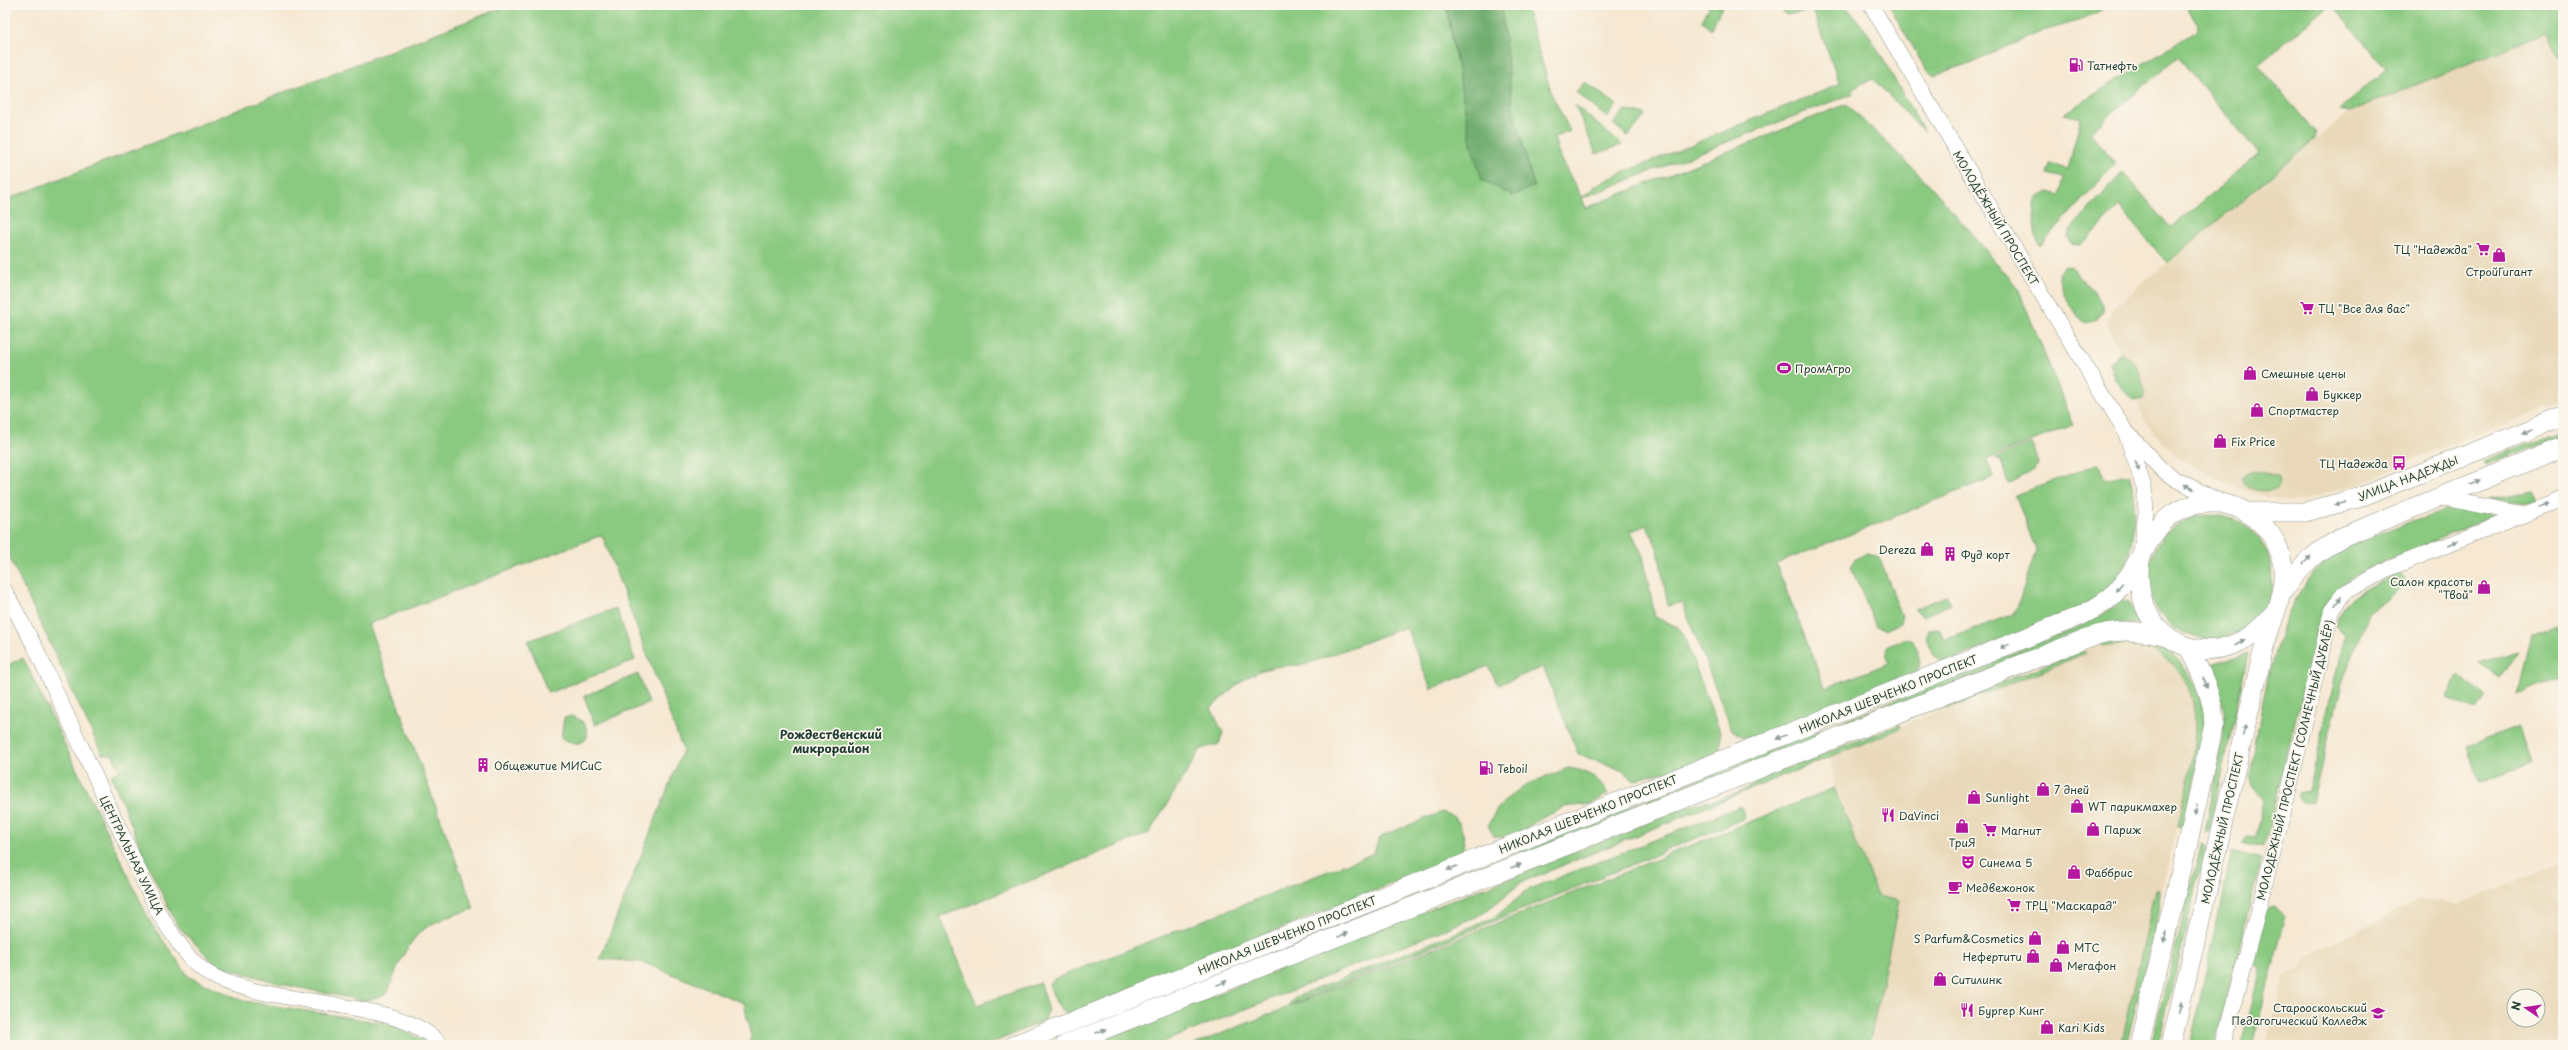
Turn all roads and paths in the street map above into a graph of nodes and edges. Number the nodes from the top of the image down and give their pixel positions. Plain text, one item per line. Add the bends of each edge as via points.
1 (1871, 5) edge
2 (2563, 417) edge
3 (2124, 429) junction
4 (2563, 447) edge
5 (2438, 497) junction
6 (2563, 498) edge
7 (2224, 503) junction
8 (2246, 512) junction
9 (2524, 514) junction
10 (2140, 555) junction
11 (5, 591) edge
12 (2283, 591) junction
13 (2275, 612) junction
14 (2168, 637) junction
15 (2189, 648) junction
16 (1482, 857) junction
17 (1489, 876) junction
18 (2173, 1041) edge
19 (441, 1045) edge
20 (1014, 1045) edge
21 (1065, 1045) edge
22 (2138, 1045) edge
23 (2222, 1045) edge

1 - 3 street, МОЛОДЁЖНЫЙ ПРОСПЕКТ
2 -> 8 main road, УЛИЦА НАДЕЖДЫ via 2358,498 2305,512
7 -> 3 street, МОЛОДЁЖНЫЙ ПРОСПЕКТ via 2175,479 2160,468
3 -> 10 street, МОЛОДЁЖНЫЙ ПРОСПЕКТ via 2144,487 2146,511
5 -> 4 main road
5 - 9 street
12 -> 5 main road via 2313,555 2342,537
9 -> 6 street, МОЛОДЕЖНЫЙ ПРОСПЕКТ (СОЛНЕЧНЫЙ ДУБЛЁР)
7 - 8 main road, МОЛОДЁЖНЫЙ ПРОСПЕКТ
7 - 10 main road, МОЛОДЁЖНЫЙ ПРОСПЕКТ via 2197,504 2176,512 2161,523
8 - 12 main road, МОЛОДЁЖНЫЙ ПРОСПЕКТ via 2262,524 2277,542 2284,563
23 -> 9 street, МОЛОДЕЖНЫЙ ПРОСПЕКТ (СОЛНЕЧНЫЙ ДУБЛЁР) via 2283,814 2332,609 2344,593 2390,568
10 - 14 main road, МОЛОДЁЖНЫЙ ПРОСПЕКТ via 2138,578 2141,598 2151,620
10 -> 16 main road, НИКОЛАЯ ШЕВЧЕНКО ПРОСПЕКТ via 2128,578 2113,595 2080,616
11 - 19 street, ЦЕНТРАЛЬНАЯ УЛИЦА via 35,647 158,912 184,951 210,974 245,989 392,1016 416,1026
12 - 13 main road, МОЛОДЁЖНЫЙ ПРОСПЕКТ
15 -> 13 main road, МОЛОДЁЖНЫЙ ПРОСПЕКТ via 2217,650 2238,644 2260,630
18 -> 13 main road, МОЛОДЁЖНЫЙ ПРОСПЕКТ via 2264,648
14 - 15 main road, МОЛОДЁЖНЫЙ ПРОСПЕКТ
17 -> 14 main road, НИКОЛАЯ ШЕВЧЕНКО ПРОСПЕКТ via 2088,638 2109,631 2126,630
15 -> 22 main road via 2208,690 2213,705 2214,723 2190,834
16 - 17 main road
16 -> 20 main road, НИКОЛАЯ ШЕВЧЕНКО ПРОСПЕКТ
21 -> 17 main road, НИКОЛАЯ ШЕВЧЕНКО ПРОСПЕКТ

